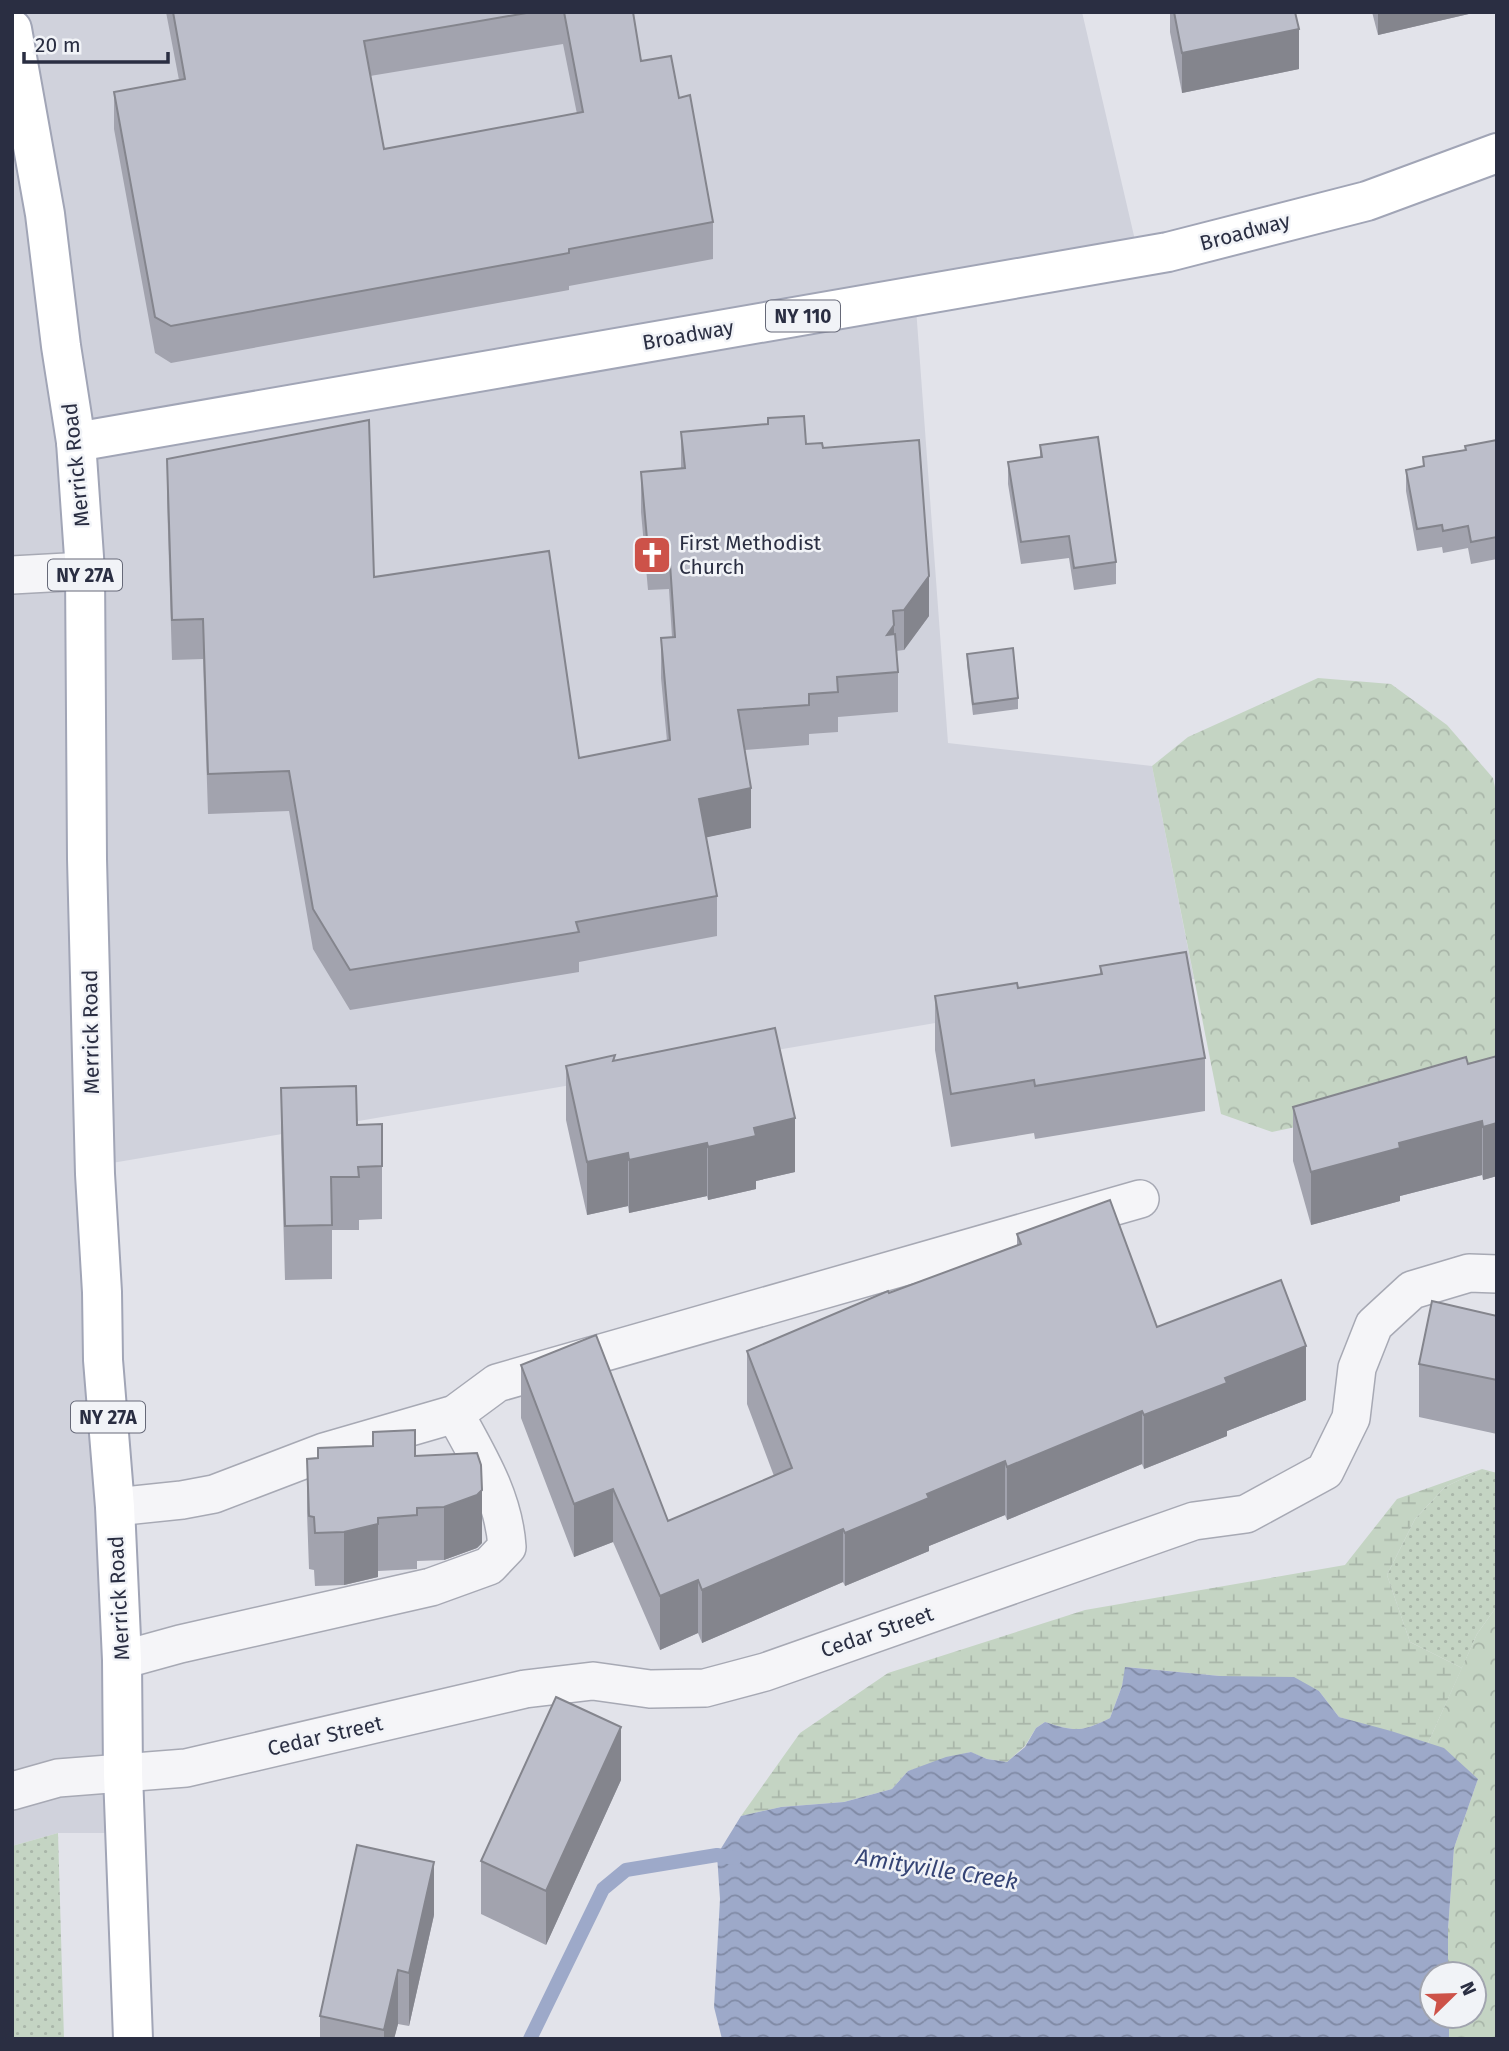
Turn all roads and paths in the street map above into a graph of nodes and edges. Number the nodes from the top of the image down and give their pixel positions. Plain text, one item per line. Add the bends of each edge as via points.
1 (12, 29) edge
2 (1497, 153) edge
3 (76, 442) junction
4 (85, 571) junction
5 (12, 575) edge
6 (1140, 1199) dead end
7 (1497, 1274) edge
8 (455, 1414) junction
9 (115, 1507) junction
10 (122, 1660) junction
11 (123, 1774) junction
12 (12, 1791) edge
13 (133, 2039) edge

1 - 3 main road, Merrick Road / NY 27A via 45,214
2 - 3 main road, Broadway / NY 110 via 1367,201 1168,252
3 - 4 main road, Merrick Road / NY 27A
4 - 5 street
4 - 9 main road, Merrick Road / NY 27A via 95,1174
6 - 8 street via 497,1383
7 - 11 street, Cedar Street via 1469,1273 1412,1290 1374,1325 1357,1368 1351,1418 1325,1471 1246,1514 1194,1521 765,1672 705,1688 650,1689 593,1681 525,1689 186,1768
8 - 9 street via 324,1452 214,1494
8 - 10 street via 488,1475 505,1523 507,1547 489,1566 431,1587
9 - 10 main road, Merrick Road / NY 27A
10 - 11 main road, Merrick Road / NY 27A
11 - 12 street, Cedar Street via 58,1778
11 - 13 main road, Merrick Road / NY 27A

